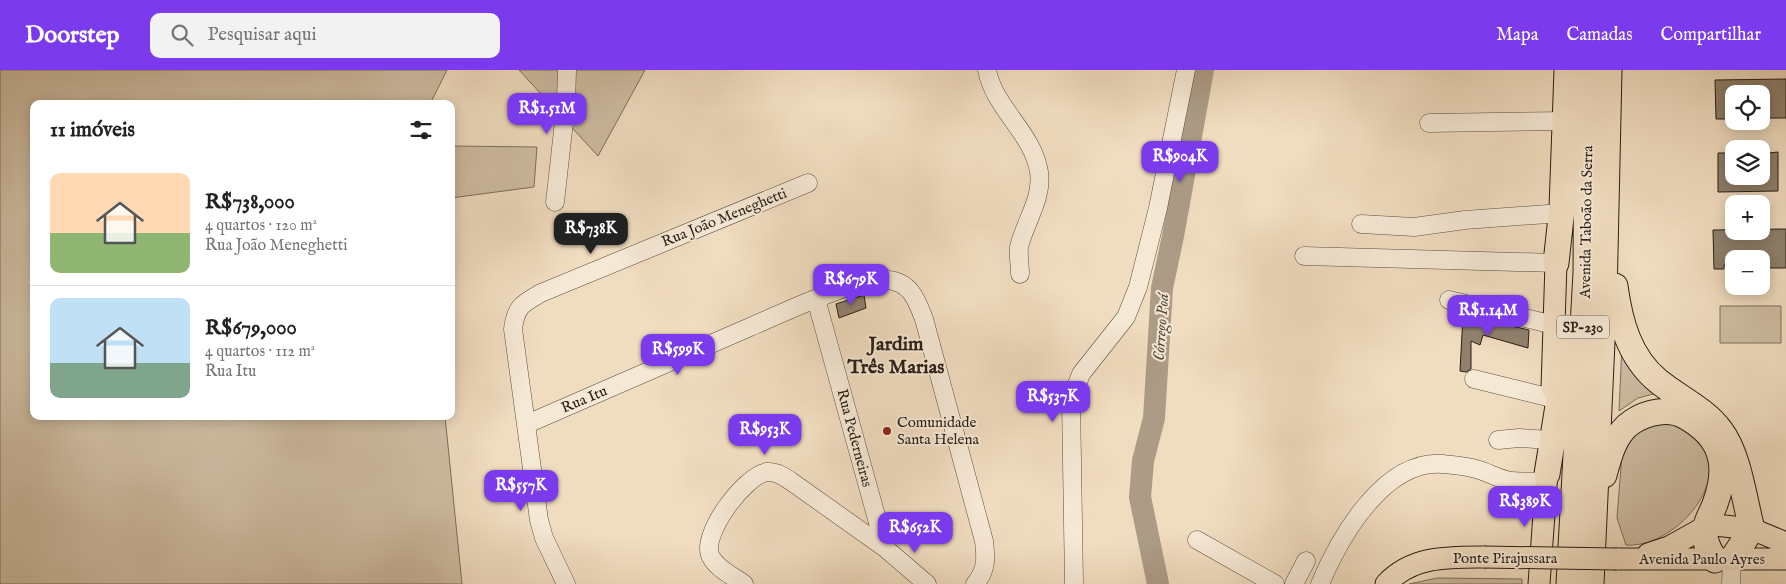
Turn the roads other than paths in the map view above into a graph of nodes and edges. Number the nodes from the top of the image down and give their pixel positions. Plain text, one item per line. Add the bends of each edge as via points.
1 (567, 70) edge
2 (988, 70) edge
3 (1186, 70) edge
4 (1568, 70) edge
5 (1587, 70) edge
6 (1609, 70) edge
7 (1566, 120) junction
8 (1429, 122) dead end
9 (808, 182) dead end
10 (555, 202) dead end
11 (1562, 213) junction
12 (1361, 224) dead end
13 (1605, 225) junction
14 (1304, 256) dead end
15 (1556, 263) junction
16 (1586, 272) junction
17 (1020, 274) dead end
18 (816, 299) junction
19 (1449, 300) dead end
20 (1554, 324) junction
21 (1474, 379) dead end
22 (1551, 398) junction
23 (527, 424) junction
24 (1498, 440) dead end
25 (1549, 440) junction
26 (1547, 478) junction
27 (1594, 511) junction
28 (1706, 527) junction
29 (1752, 529) junction
30 (1197, 540) dead end
31 (1786, 543) edge
32 (885, 548) junction
33 (1624, 559) junction
34 (1723, 559) junction
35 (1786, 559) edge
36 (1306, 561) dead end
37 (566, 584) edge
38 (744, 584) edge
39 (927, 584) edge
40 (975, 584) edge
41 (1074, 584) edge
42 (1275, 584) edge
43 (1294, 584) edge
44 (1320, 584) edge
45 (1386, 584) edge
46 (1539, 584) edge
47 (1569, 584) edge
48 (1591, 584) edge
49 (1731, 584) edge

1 - 10 street
2 - 17 street via 993,89 1026,137 1040,174 1038,193 1019,248
3 - 41 street via 1138,287 1126,317 1081,374 1071,400
4 - 7 highway
5 - 16 highway, Avenida Taboão da Serra / SP-230
6 - 13 highway, Avenida Taboão da Serra / SP-230
7 - 8 street
7 - 11 highway
9 - 23 street, Rua João Meneghetti via 541,293 520,306 513,329
11 - 12 street via 1465,220 1414,228
11 - 15 highway
13 - 27 highway, Avenida Taboão da Serra / SP-230
13 - 29 highway via 1619,311 1630,345 1659,382 1684,398 1720,429 1734,457
14 - 15 street
15 - 20 main road
16 - 26 highway via 1571,321
16 - 47 highway, Avenida Taboão da Serra / SP-230
18 - 23 street, Rua Itu
18 - 32 street, Rua Pederneiras
18 - 40 street, Rua Itu via 876,280 903,284 914,294 941,377 984,541 986,563
19 - 20 street
20 - 22 main road
21 - 22 street
22 - 25 main road
23 - 37 street, Rua João Meneghetti via 539,520
24 - 25 street
25 - 26 main road
26 - 44 street via 1511,481 1475,468 1440,464 1414,466 1388,482 1344,536
26 - 46 main road
27 - 28 highway via 1608,462 1623,430 1645,415 1670,412 1684,415 1706,430 1722,456 1722,483
27 - 48 highway, Avenida Taboão da Serra / SP-230
28 - 29 main road, Avenida Paulo Ayres via 1729,525
28 - 33 main road, Avenida Paulo Ayres via 1669,548
28 - 34 highway via 1705,543
29 - 31 main road, Avenida Paulo Ayres
29 - 34 highway
30 - 42 street
32 - 38 street via 792,482 766,472 755,477 728,504 708,548 717,565
32 - 39 street
33 - 34 main road, Avenida Paulo Ayres
33 - 45 main road, Ponte Pirajussara, bridge via 1449,557 1423,561 1394,576
34 - 35 main road, Avenida Paulo Ayres
34 - 49 street
36 - 43 street

